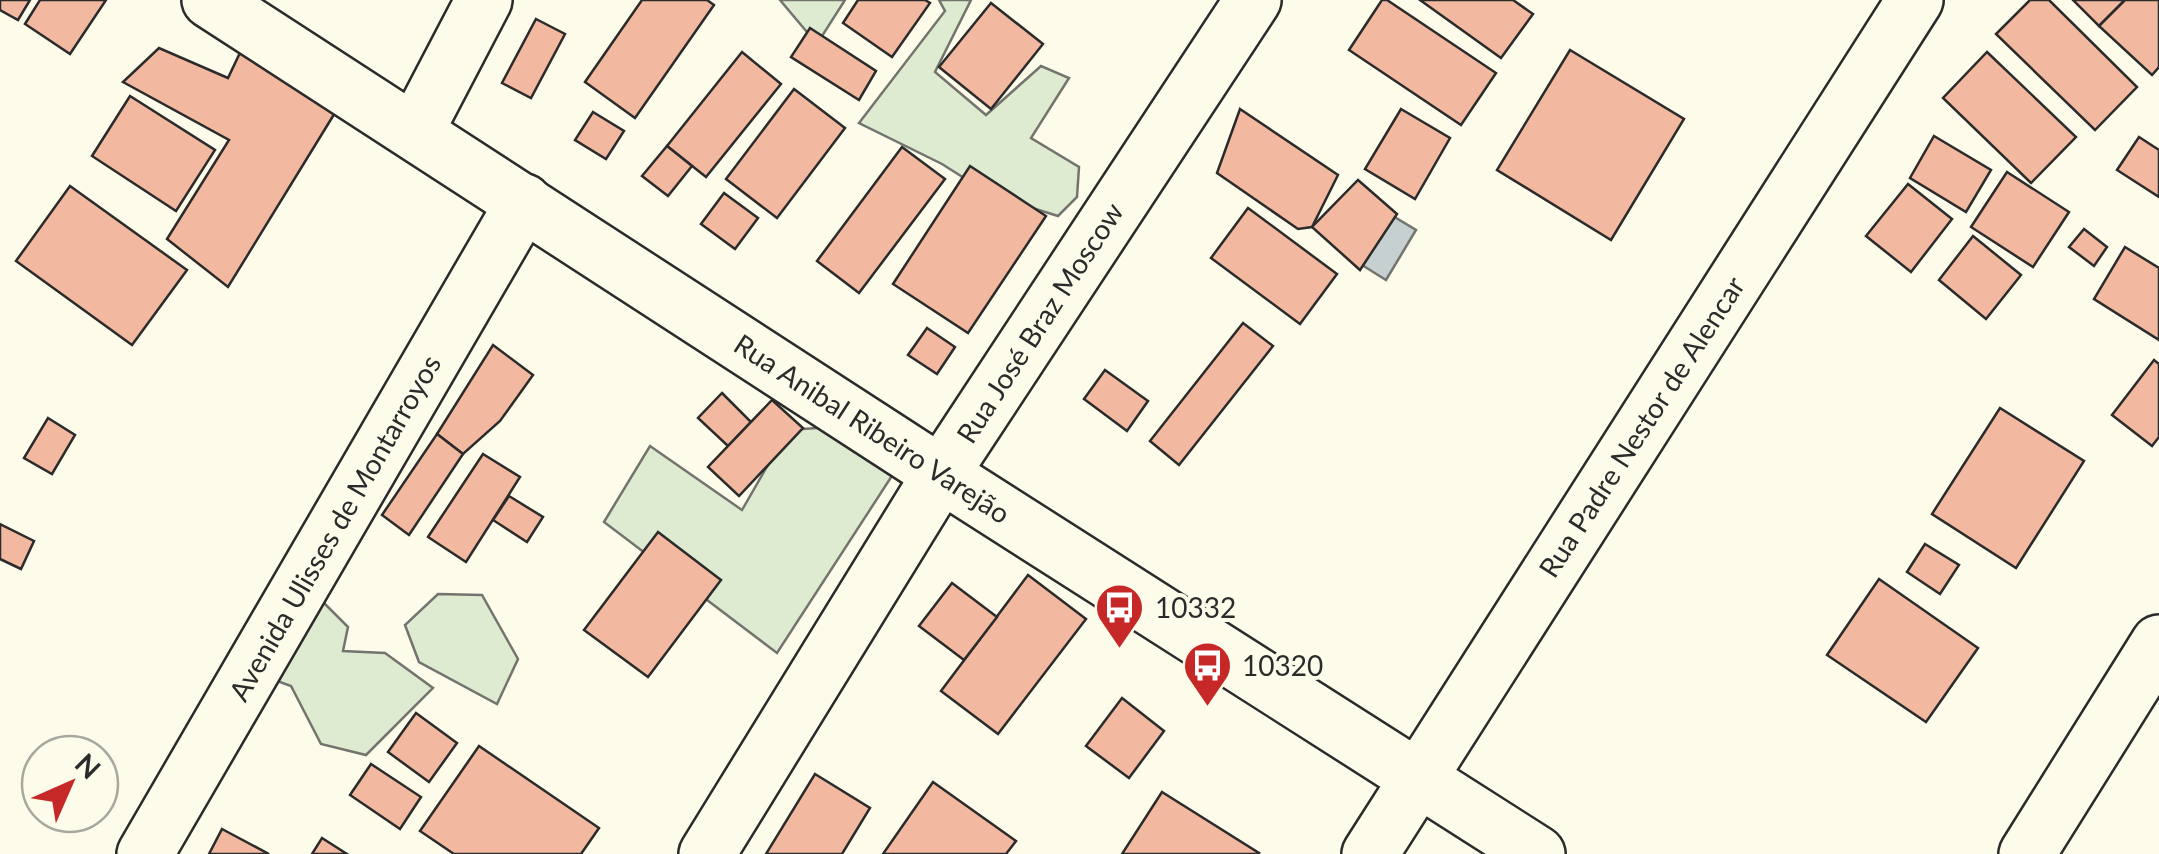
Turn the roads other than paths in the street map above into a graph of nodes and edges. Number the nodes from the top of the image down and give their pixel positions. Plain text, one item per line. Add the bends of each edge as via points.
1 (210, 0) edge
2 (484, 0) edge
3 (1253, 0) edge
4 (1915, 0) edge
5 (415, 132) junction
6 (524, 202) junction
7 (941, 474) junction
8 (2159, 643) edge
9 (1418, 779) junction
10 (146, 854) edge
11 (707, 854) edge
12 (1370, 854) edge
13 (1537, 854) edge
14 (2027, 854) edge

1 - 5 street, Rua Anibal Ribeiro Varejão
2 - 5 street
3 - 7 street, Rua José Braz Moscow
4 - 9 street, Rua Padre Nestor de Alencar
5 - 6 street, Rua Anibal Ribeiro Varejão
6 - 7 street, Rua Anibal Ribeiro Varejão
6 - 10 street, Avenida Ulisses de Montarroyos
7 - 9 street, Rua Anibal Ribeiro Varejão
7 - 11 street, Rua José Braz Moscow
8 - 14 street
9 - 12 street, Rua Padre Nestor de Alencar
9 - 13 street, Rua Anibal Ribeiro Varejão

